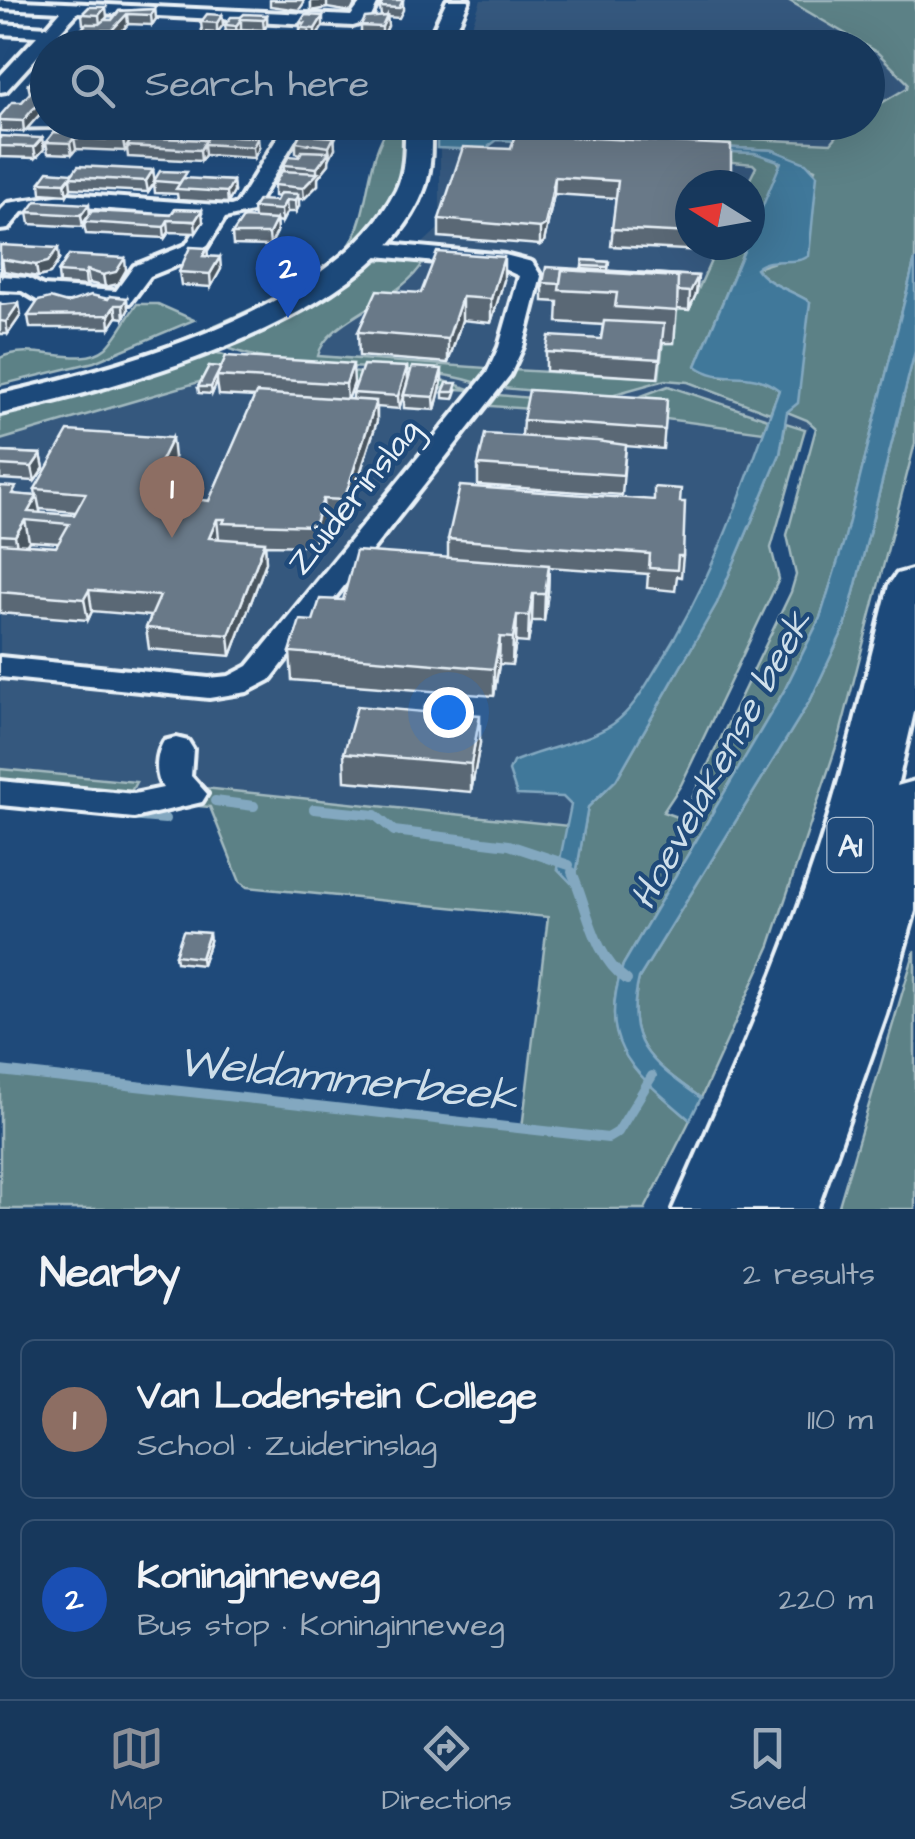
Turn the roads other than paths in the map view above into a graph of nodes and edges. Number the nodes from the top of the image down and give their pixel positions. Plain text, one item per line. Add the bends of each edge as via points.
1 (371, 0) edge
2 (458, 0) edge
3 (5, 4) edge
4 (89, 5) edge
5 (215, 7) edge
6 (296, 18) junction
7 (353, 20) junction
8 (0, 30) edge
9 (54, 30) edge
10 (288, 30) edge
11 (348, 30) edge
12 (444, 30) edge
13 (30, 31) edge
14 (30, 58) edge
15 (12, 80) edge
16 (0, 138) edge
17 (30, 138) edge
18 (286, 140) edge
19 (419, 140) edge
20 (218, 212) junction
21 (0, 224) edge
22 (366, 249) junction
23 (0, 283) edge
24 (0, 404) edge
25 (915, 584) edge
26 (0, 667) edge
27 (176, 749) dead end
28 (0, 794) edge
29 (915, 802) edge
30 (785, 1111) junction
31 (750, 1198) edge

1 - 7 street via 364,17
2 - 12 main road
3 - 4 street
4 - 5 street
4 - 9 street
5 - 6 street
6 - 7 street
6 - 10 street
7 - 11 street
8 - 13 street
14 - 15 street
16 - 17 street
18 - 20 street via 244,208
19 - 22 main road via 410,191
20 - 21 street via 69,200 15,207
20 - 23 street via 194,250 142,271 122,298 37,293 28,284
22 - 24 main road via 250,324 181,355
22 - 26 street, Zuiderinslag via 504,262 530,276 498,375 259,673 236,685 208,688
25 - 30 highway, A1
27 - 28 street via 174,779 190,794 134,806
29 - 30 highway, A1 via 868,962
30 - 31 highway, A1

